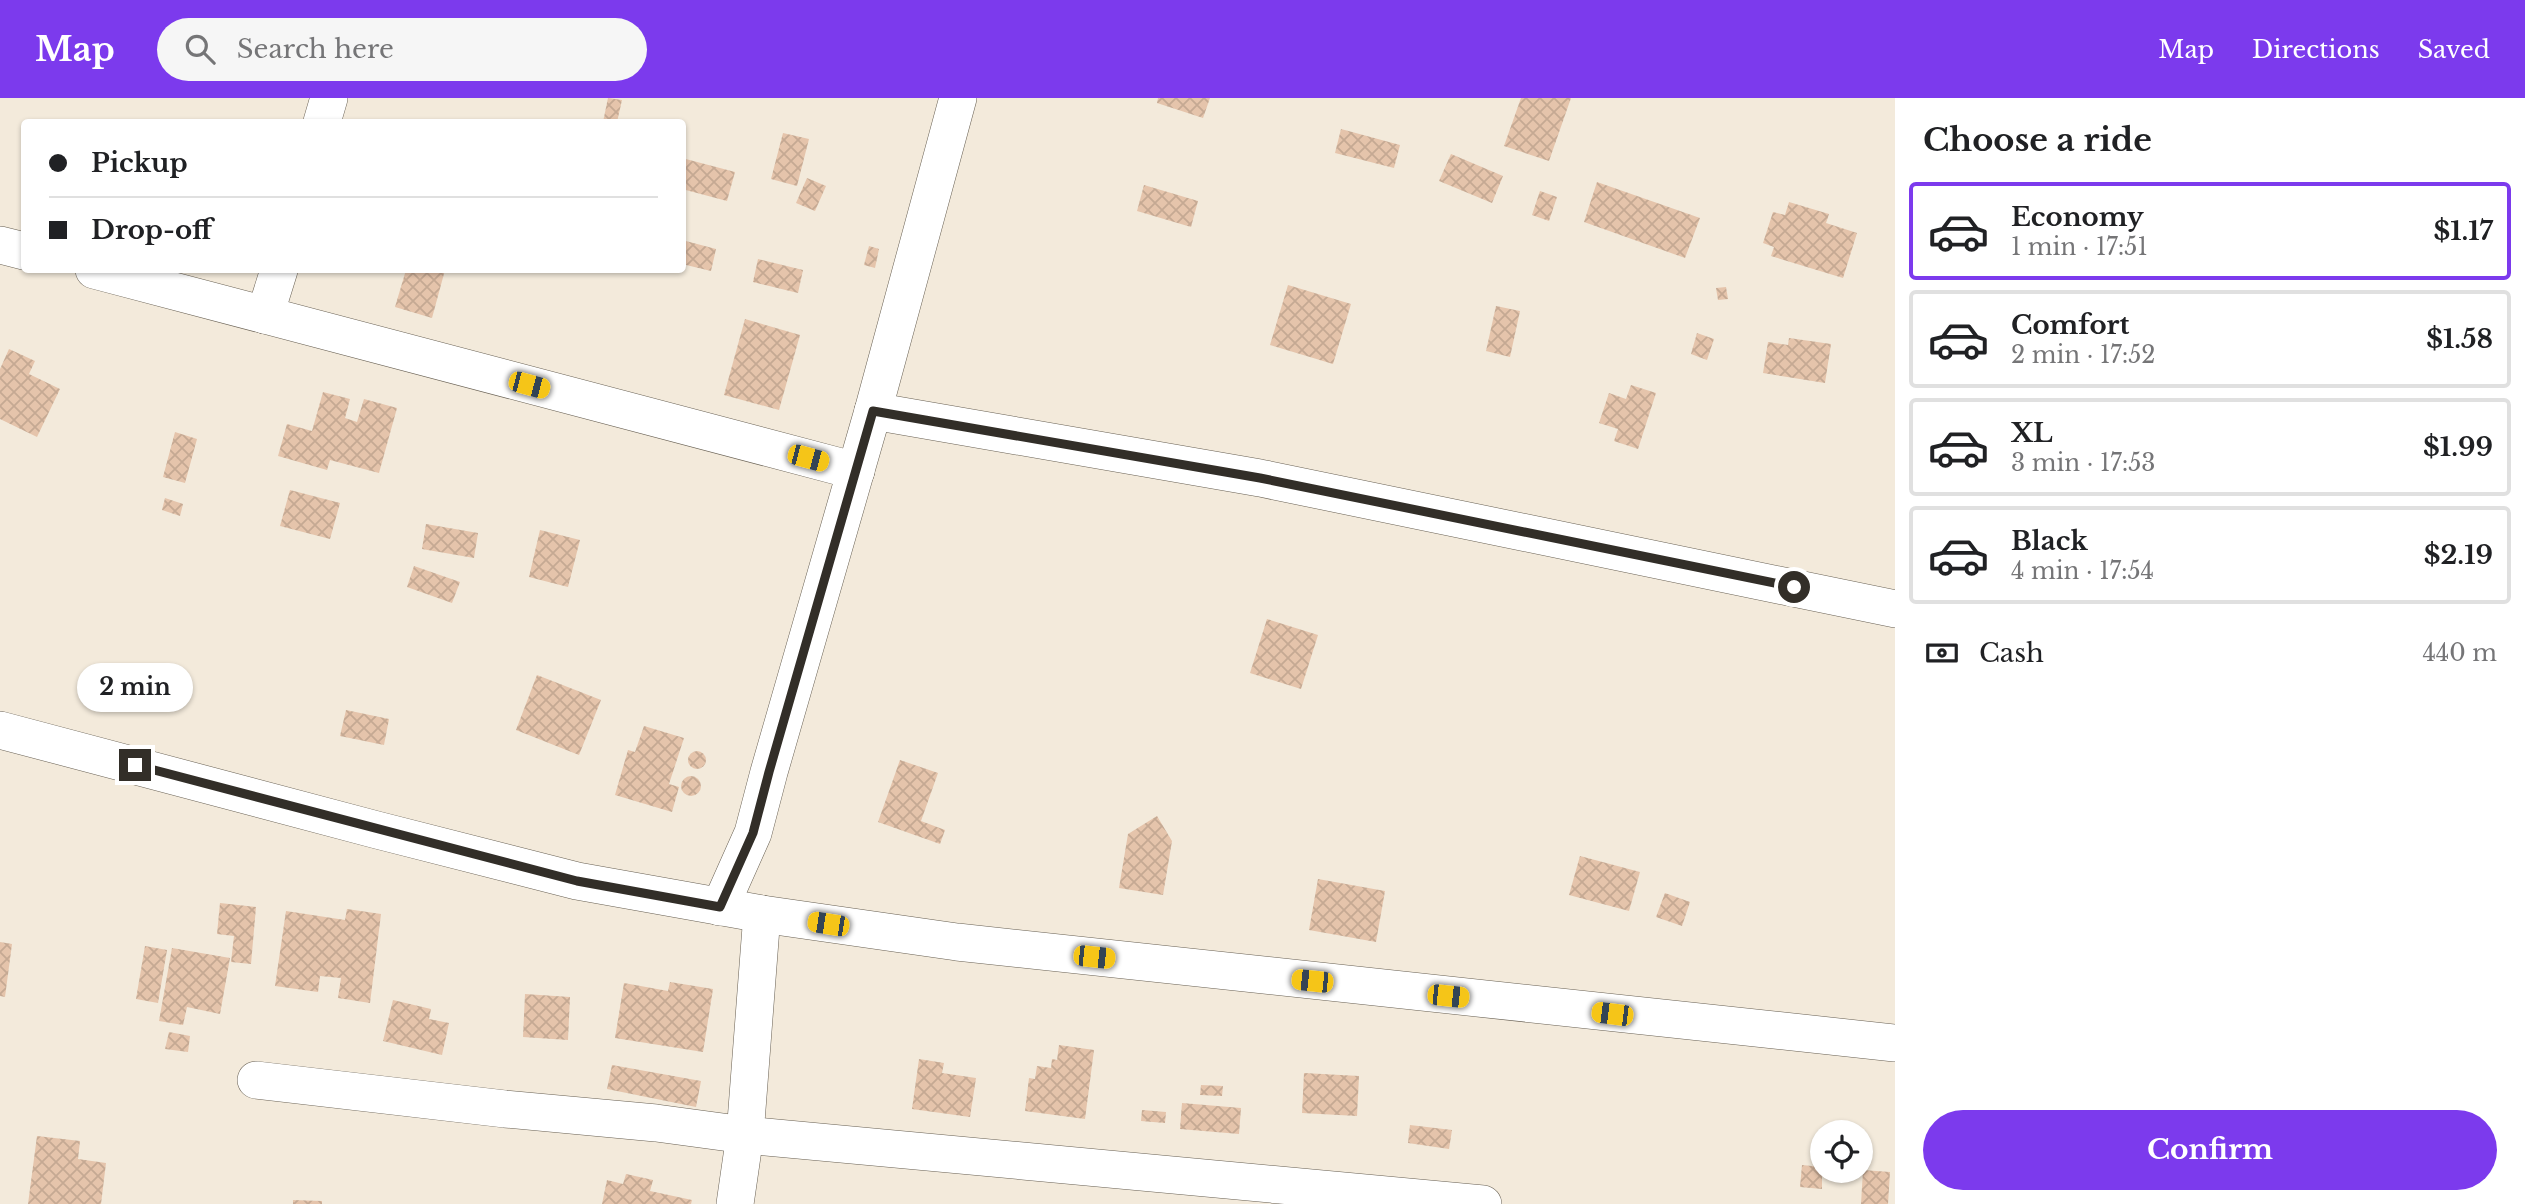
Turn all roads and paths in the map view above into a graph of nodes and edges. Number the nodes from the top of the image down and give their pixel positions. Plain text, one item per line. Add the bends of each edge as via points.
1 (329, 98) edge
2 (958, 98) edge
3 (323, 119) edge
4 (0, 245) edge
5 (21, 250) edge
6 (105, 273) edge
7 (278, 273) edge
8 (265, 315) junction
9 (873, 411) junction
10 (856, 471) junction
11 (1895, 609) edge
12 (0, 730) edge
13 (720, 907) junction
14 (762, 914) junction
15 (1895, 1043) edge
16 (256, 1080) dead end
17 (745, 1135) junction
18 (735, 1204) edge
19 (1483, 1204) edge

1 - 3 street
2 - 9 street
4 - 5 street
6 - 8 street
7 - 8 street
8 - 10 street
9 - 10 street
9 - 11 street via 1260,478
10 - 13 street via 753,833
12 - 13 street via 577,881
13 - 14 street
14 - 15 street via 957,942
14 - 17 street
16 - 17 street
17 - 18 street
17 - 19 street

